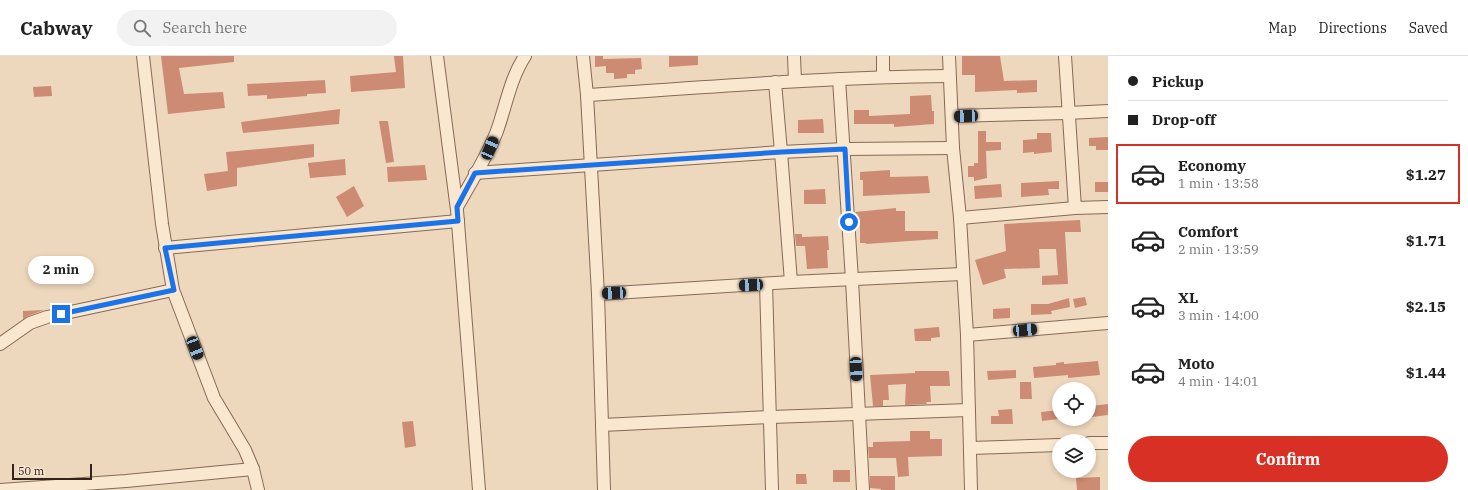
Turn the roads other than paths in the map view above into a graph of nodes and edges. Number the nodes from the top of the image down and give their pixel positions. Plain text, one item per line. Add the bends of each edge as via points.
1 (143, 56) edge
2 (437, 56) edge
3 (525, 56) edge
4 (583, 56) edge
5 (794, 56) edge
6 (883, 56) edge
7 (949, 56) edge
8 (1065, 56) edge
9 (949, 76) junction
10 (883, 77) junction
11 (839, 79) junction
12 (796, 81) junction
13 (774, 82) junction
14 (587, 95) junction
15 (1108, 110) edge
16 (1068, 113) junction
17 (952, 116) junction
18 (953, 148) junction
19 (845, 149) junction
20 (782, 152) junction
21 (591, 165) junction
22 (475, 173) junction
23 (457, 207) junction
24 (1108, 207) edge
25 (1076, 208) junction
26 (960, 218) junction
27 (458, 221) junction
28 (165, 248) junction
29 (962, 274) junction
30 (852, 280) junction
31 (791, 282) junction
32 (766, 284) junction
33 (174, 290) junction
34 (598, 294) junction
35 (1108, 323) edge
36 (967, 335) junction
37 (0, 344) edge
38 (969, 410) junction
39 (859, 414) junction
40 (771, 417) junction
41 (602, 425) junction
42 (1096, 443) edge
43 (1108, 443) edge
44 (1052, 445) edge
45 (970, 448) junction
46 (253, 469) junction
47 (126, 485) edge
48 (0, 490) edge
49 (258, 490) edge
50 (479, 490) edge
51 (604, 490) edge
52 (772, 490) edge
53 (863, 490) edge
54 (971, 490) edge

1 - 28 street
2 - 23 street
3 - 22 street via 510,88 490,148
4 - 14 street
5 - 12 street
6 - 10 street
7 - 9 street
8 - 16 street
9 - 10 street
9 - 17 street
10 - 11 street
11 - 12 street
11 - 19 street
12 - 13 street
13 - 14 street
13 - 20 street
14 - 21 street
15 - 16 street
16 - 17 street
16 - 25 street
17 - 18 street
18 - 19 street
18 - 26 street
19 - 20 street
19 - 30 street
20 - 21 street
20 - 31 street
21 - 22 street
21 - 34 street
22 - 23 street
23 - 27 street
24 - 25 street
25 - 26 street
26 - 29 street
27 - 28 street
27 - 50 street
28 - 33 street
29 - 30 street
29 - 36 street
30 - 31 street
30 - 39 street
31 - 32 street
32 - 34 street
32 - 40 street
33 - 37 street via 47,317 30,323
33 - 46 street via 214,398 245,450
34 - 41 street
35 - 36 street
36 - 38 street
38 - 39 street
38 - 45 street
39 - 40 street
39 - 53 street
40 - 41 street
40 - 52 street
41 - 51 street
42 - 43 street
44 - 45 street
45 - 54 street
46 - 47 street
46 - 49 street
47 - 48 street

